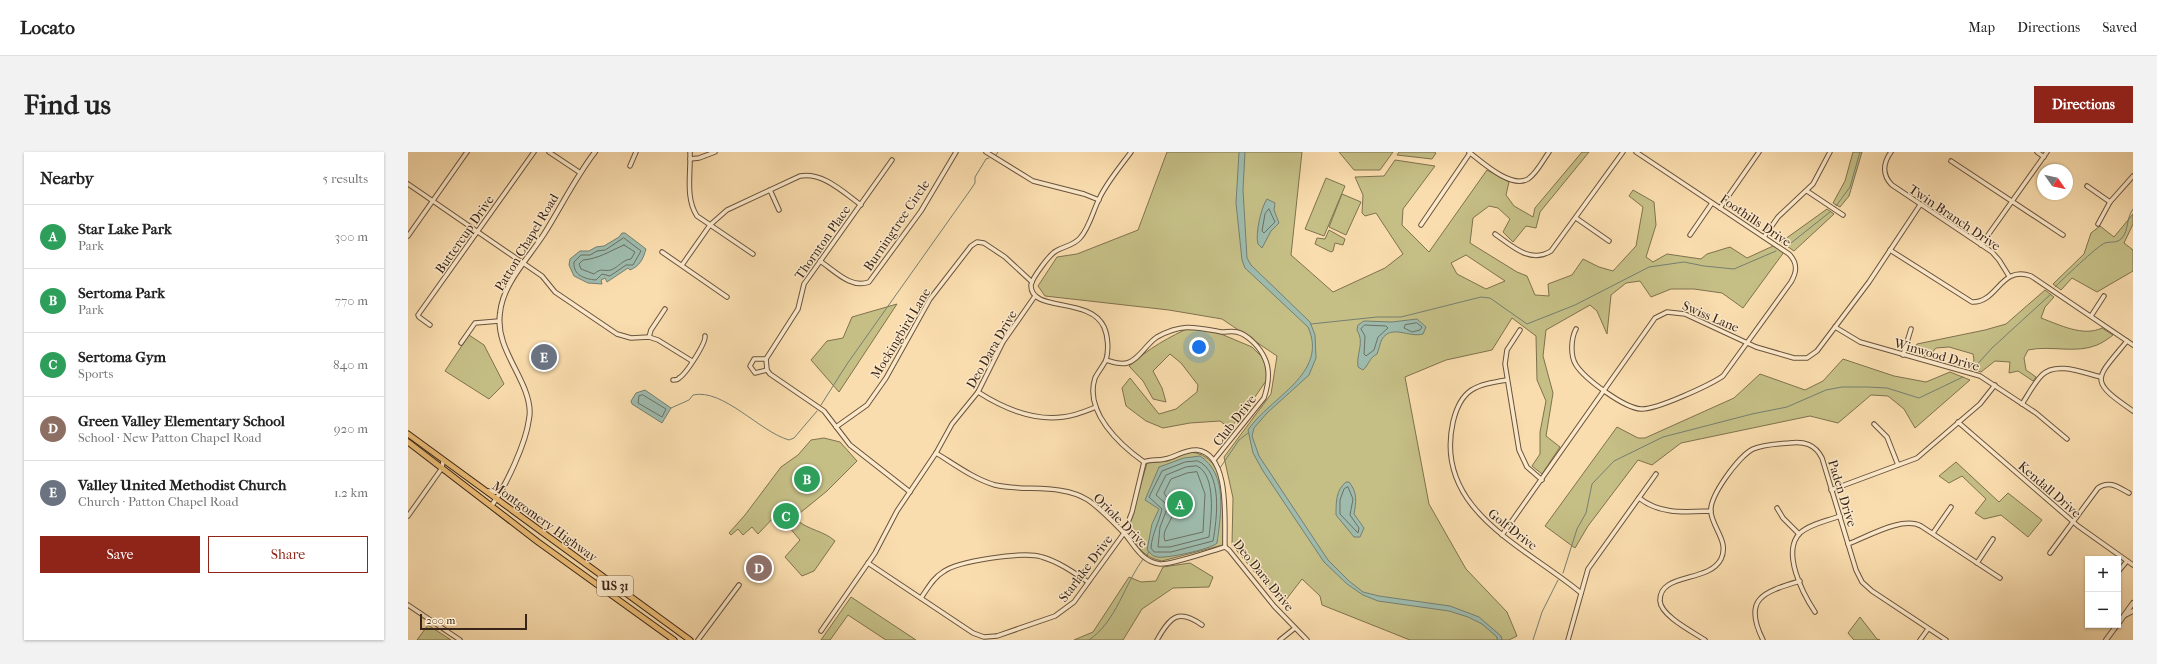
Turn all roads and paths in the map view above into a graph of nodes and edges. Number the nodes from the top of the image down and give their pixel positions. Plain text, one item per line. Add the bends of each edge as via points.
1 (467, 152) edge
2 (534, 152) edge
3 (549, 152) edge
4 (595, 152) edge
5 (636, 152) edge
6 (690, 152) edge
7 (715, 152) edge
8 (956, 152) edge
9 (986, 152) edge
10 (1131, 152) edge
11 (1469, 152) edge
12 (1549, 152) edge
13 (1623, 152) edge
14 (1636, 152) edge
15 (1759, 152) edge
16 (1830, 152) edge
17 (1891, 152) edge
18 (2037, 152) edge
19 (2047, 152) edge
20 (2044, 157) junction
21 (690, 159) junction
22 (892, 160) dead end
23 (1951, 161) dead end
24 (630, 166) dead end
25 (579, 172) junction
26 (2133, 176) edge
27 (408, 184) edge
28 (2087, 186) dead end
29 (770, 190) junction
30 (1807, 191) junction
31 (1099, 200) junction
32 (432, 201) junction
33 (2011, 201) junction
34 (2110, 202) junction
35 (1712, 203) junction
36 (861, 205) junction
37 (1920, 205) junction
38 (1720, 208) junction
39 (780, 210) dead end
40 (1843, 215) dead end
41 (1576, 218) junction
42 (2098, 224) dead end
43 (710, 225) junction
44 (1421, 225) dead end
45 (478, 232) junction
46 (1495, 234) dead end
47 (2063, 235) dead end
48 (408, 236) edge
49 (1690, 236) dead end
50 (1764, 237) junction
51 (1609, 241) dead end
52 (1981, 245) junction
53 (1890, 250) junction
54 (662, 252) dead end
55 (753, 254) dead end
56 (820, 261) junction
57 (524, 264) junction
58 (682, 265) junction
59 (2009, 276) junction
60 (1032, 282) junction
61 (1035, 296) junction
62 (2104, 296) dead end
63 (727, 297) dead end
64 (665, 309) dead end
65 (2091, 316) junction
66 (499, 321) junction
67 (430, 325) dead end
68 (1835, 327) junction
69 (1576, 329) dead end
70 (1911, 329) dead end
71 (1520, 330) dead end
72 (705, 336) dead end
73 (650, 337) junction
74 (2127, 341) junction
75 (461, 343) dead end
76 (1748, 343) junction
77 (2133, 345) edge
78 (1903, 355) junction
79 (766, 359) junction
80 (1106, 360) junction
81 (692, 361) junction
82 (767, 370) junction
83 (2101, 376) junction
84 (673, 380) dead end
85 (1507, 380) junction
86 (1995, 385) junction
87 (1605, 390) junction
88 (978, 392) junction
89 (2022, 404) junction
90 (1096, 407) junction
91 (2133, 411) edge
92 (1958, 422) junction
93 (1874, 424) dead end
94 (836, 427) junction
95 (408, 434) edge
96 (2067, 439) dead end
97 (408, 442) edge
98 (936, 453) junction
99 (1214, 460) junction
100 (443, 461) junction
101 (1144, 462) junction
102 (1898, 465) junction
103 (442, 468) junction
104 (1656, 474) dead end
105 (1542, 480) junction
106 (503, 487) junction
107 (1832, 490) junction
108 (485, 491) junction
109 (910, 492) junction
110 (2129, 493) dead end
111 (1639, 498) junction
112 (497, 499) junction
113 (492, 505) junction
114 (1951, 507) dead end
115 (1777, 508) dead end
116 (1711, 510) junction
117 (408, 516) edge
118 (1840, 516) junction
119 (2072, 521) junction
120 (1124, 533) junction
121 (1933, 533) junction
122 (1799, 534) junction
123 (1502, 535) junction
124 (1993, 539) dead end
125 (1848, 544) junction
126 (1225, 547) junction
127 (2050, 553) dead end
128 (2126, 561) junction
129 (868, 563) junction
130 (1977, 563) junction
131 (2133, 566) edge
132 (2121, 568) edge
133 (2000, 578) dead end
134 (1800, 581) junction
135 (1088, 582) junction
136 (739, 585) dead end
137 (1581, 593) junction
138 (921, 598) junction
139 (2133, 603) edge
140 (408, 606) edge
141 (2133, 611) edge
142 (1816, 612) dead end
143 (2123, 617) junction
144 (2121, 620) edge
145 (1202, 625) dead end
146 (1295, 628) junction
147 (2115, 628) edge
148 (1928, 629) junction
149 (821, 631) dead end
150 (1700, 638) edge
151 (1763, 639) edge
152 (460, 640) edge
153 (674, 640) edge
154 (690, 640) edge
155 (698, 640) edge
156 (1157, 640) edge
157 (1280, 640) edge
158 (1307, 640) edge
159 (1568, 640) edge
160 (1705, 640) edge
161 (1758, 640) edge
162 (1920, 640) edge
163 (1946, 640) edge
164 (2106, 640) edge

1 - 32 street
2 - 45 street, Buttercup Drive
3 - 25 street
4 - 25 street, Patton Chapel Road
5 - 24 street
6 - 21 street
7 - 21 street
8 - 56 street, Burningtree Circle via 925,205 869,282 853,283
9 - 31 street via 1033,181
10 - 31 street
11 - 12 street via 1506,178 1517,182 1529,178
11 - 44 street
13 - 41 street
14 - 35 street, Foothills Drive
15 - 38 street
16 - 30 street via 1821,172
17 - 37 street, Twin Branch Drive via 1885,163 1887,179 1895,188
18 - 20 street
19 - 20 street
20 - 33 street
21 - 43 street via 690,203 697,216
22 - 36 street, Thornton Place
23 - 33 street
25 - 57 street, Patton Chapel Road
26 - 34 street
27 - 32 street
28 - 34 street
29 - 36 street via 807,174 824,179
29 - 39 street
29 - 43 street via 727,210
30 - 40 street
30 - 50 street via 1778,217
31 - 60 street via 1079,239 1052,254
32 - 45 street
32 - 48 street
33 - 47 street
33 - 52 street
34 - 42 street
35 - 38 street, Foothills Drive
35 - 49 street
36 - 56 street, Thornton Place
37 - 52 street, Twin Branch Drive
37 - 53 street, Swiss Lane
38 - 50 street, Foothills Drive
41 - 46 street via 1552,251 1543,256 1528,255
41 - 51 street
43 - 55 street
43 - 58 street
45 - 57 street
45 - 67 street, Buttercup Drive via 418,315
50 - 76 street, Foothills Drive via 1789,254 1796,269 1791,282
52 - 59 street, Twin Branch Drive via 1996,256
53 - 59 street via 1972,302 1986,298
53 - 68 street, Swiss Lane
54 - 58 street
56 - 79 street, Thornton Place via 804,284 798,309
57 - 66 street, Patton Chapel Road via 505,293
57 - 73 street via 542,276 555,292 617,334 631,338
58 - 63 street
59 - 65 street via 2031,276
60 - 61 street
60 - 94 street, Mockingbird Lane via 1013,263 988,246 977,242 970,246 930,299 886,378 867,405
61 - 80 street via 1041,301 1080,308 1095,315 1107,335
61 - 88 street, Deo Dara Drive via 1003,342
62 - 65 street
64 - 73 street via 651,330
65 - 74 street
66 - 75 street via 475,323
66 - 106 street, Patton Chapel Road via 504,348 525,390 529,414 526,434
68 - 76 street, Swiss Lane via 1814,354 1804,359 1770,352
68 - 78 street, Winwood Drive via 1860,342
69 - 87 street, Foothills Drive via 1573,333 1572,349 1575,364 1583,374
70 - 78 street
71 - 85 street via 1507,350
72 - 81 street via 706,340
73 - 81 street
74 - 77 street
74 - 83 street
76 - 87 street, Foothills Drive via 1727,372 1716,381 1651,408 1628,406
76 - 87 street, Swiss Lane via 1685,314 1667,312 1655,318
78 - 86 street, Winwood Drive via 1970,372
79 - 82 street
79 - 82 street via 754,358 750,366 755,373
80 - 90 street via 1099,370 1094,387
80 - 99 street, Club Drive via 1127,363 1137,357 1157,337 1169,331 1191,326 1238,332 1259,348 1268,366 1264,398
81 - 84 street via 680,378
82 - 94 street via 817,404
83 - 89 street via 2061,369 2050,370 2042,375
83 - 91 street via 2101,384 2106,392
85 - 105 street via 1520,455 1530,470
85 - 123 street, Golf Drive via 1478,386 1464,396 1453,421 1451,443 1452,466 1459,486 1481,517
86 - 89 street, Winwood Drive
86 - 92 street via 1980,404
87 - 105 street, Swiss Lane
88 - 90 street via 1009,410 1050,418 1072,416
88 - 98 street, Deo Dara Drive via 952,424
89 - 96 street, Winwood Drive
90 - 101 street via 1113,436 1124,448
92 - 102 street via 1917,458
92 - 119 street, Kendall Drive
93 - 102 street via 1887,437
94 - 109 street via 850,445
95 - 100 main road, Montgomery Highway / US 31
97 - 103 main road, Montgomery Highway / US 31
98 - 109 street, Deo Dara Drive
98 - 120 street, Oriole Drive via 978,478 994,484 1072,493 1087,499
99 - 101 street via 1198,450
99 - 126 street, Deo Dara Drive via 1220,472 1224,492
100 - 103 street
100 - 108 main road, Montgomery Highway / US 31
101 - 120 street, Starlake Drive via 1132,512
102 - 107 street
103 - 113 main road, Montgomery Highway / US 31
103 - 117 street
104 - 111 street
105 - 123 street, Swiss Lane
106 - 108 street via 496,492
106 - 112 street, Patton Chapel Road
107 - 116 street, Paden Drive via 1822,458 1811,445 1799,442 1761,446 1750,451 1739,461 1717,492
107 - 118 street, Paden Drive
108 - 112 main road, Montgomery Highway / US 31
109 - 129 street, Deo Dara Drive
110 - 119 street via 2114,485 2104,484
111 - 116 street via 1668,512
111 - 137 street via 1591,564
112 - 113 street, Patton Chapel Road
112 - 154 main road, Montgomery Highway / US 31
113 - 153 main road, Montgomery Highway / US 31
114 - 121 street
115 - 122 street
116 - 150 street via 1723,542 1721,558 1716,566 1708,571 1669,584 1661,598 1661,606 1667,614
118 - 122 street
118 - 125 street, Paden Drive
119 - 127 street
119 - 128 street, Kendall Drive
120 - 126 street, Oriole Drive via 1139,553 1150,561 1161,564
120 - 135 street, Starlake Drive
121 - 125 street via 1917,524 1904,522
121 - 130 street
122 - 134 street via 1794,542 1792,555
123 - 137 street, Golf Drive
124 - 130 street
125 - 148 street, Paden Drive via 1858,574 1866,586
126 - 146 street, Deo Dara Drive
128 - 131 street, Kendall Drive
128 - 132 street
129 - 138 street, Starlake Drive
129 - 149 street, Deo Dara Drive
130 - 133 street
134 - 142 street via 1806,598
134 - 151 street via 1770,590 1758,602 1755,620
135 - 138 street via 1063,565 1042,556 1017,554 950,568 933,580
135 - 138 street, Starlake Drive via 1074,602 1055,616 984,637 973,633
136 - 155 street
137 - 159 street
139 - 143 street
140 - 152 street
141 - 143 street
143 - 144 street
145 - 156 street via 1190,616 1182,615 1172,619
146 - 157 street
146 - 158 street, Deo Dara Drive
147 - 164 street
148 - 162 street
148 - 163 street, Paden Drive
150 - 160 street
151 - 161 street

